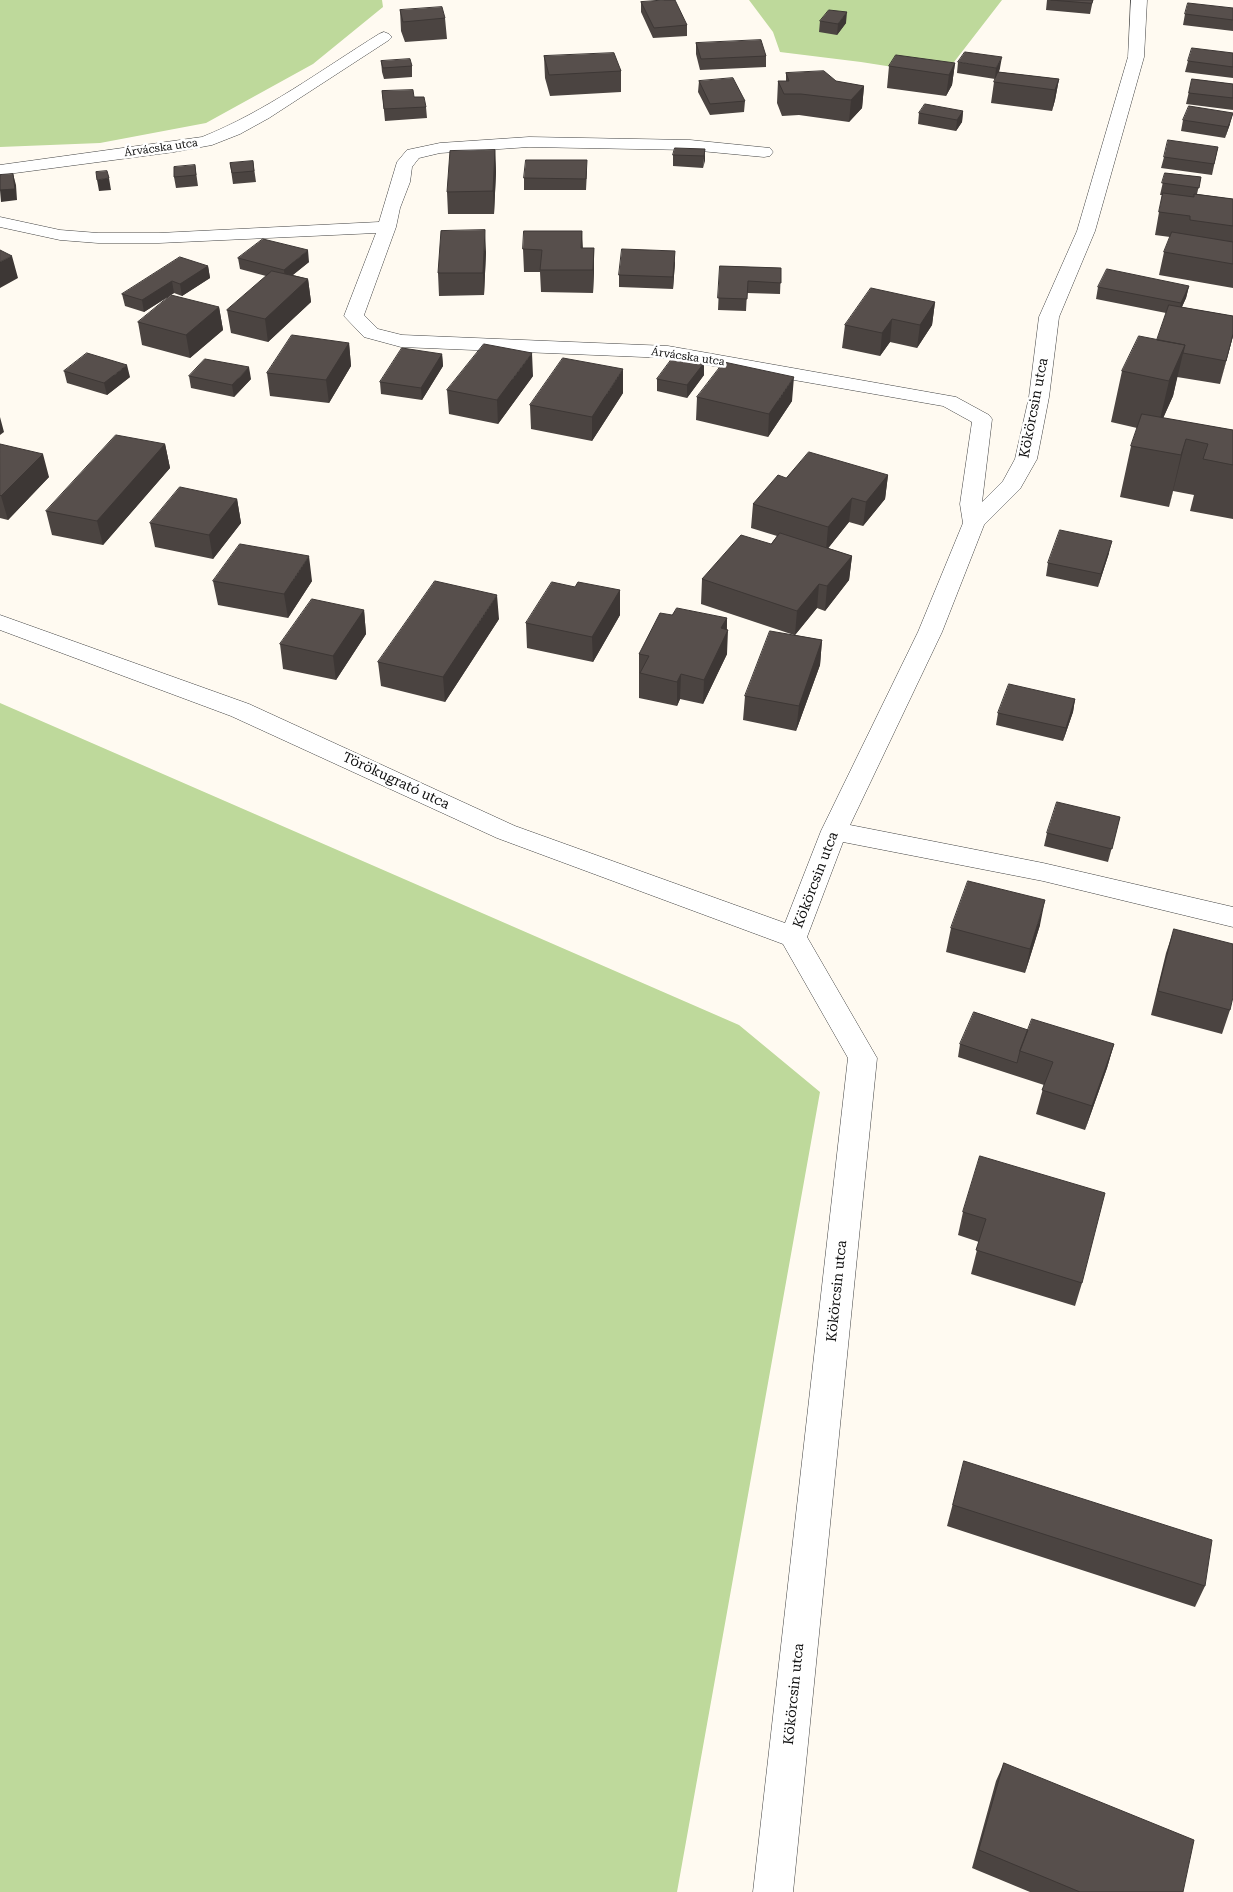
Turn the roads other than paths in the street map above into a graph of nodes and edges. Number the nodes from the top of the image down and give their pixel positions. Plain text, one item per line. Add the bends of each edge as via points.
1 (1139, 0) edge
2 (384, 37) dead end
3 (764, 152) dead end
4 (0, 170) edge
5 (0, 222) edge
6 (387, 227) junction
7 (974, 523) junction
8 (0, 622) edge
9 (834, 831) junction
10 (1233, 917) edge
11 (793, 937) junction
12 (773, 1892) edge

1 - 7 street, Kökörcsin utca via 1136,57 1086,231 1049,317 1039,397 1026,459 1012,484
2 - 4 street, Árvácska utca via 263,114 206,141
3 - 6 street, Árvácska utca via 690,145 529,142 440,148 413,154 402,166 401,182
5 - 6 street via 60,235 98,238
6 - 7 street, Árvácska utca via 354,316 371,332 401,341 668,352 949,401 982,419 971,504
7 - 9 street, Kökörcsin utca via 930,632
8 - 11 street, Törökugrató utca via 240,710 506,832
9 - 10 street via 1043,872
9 - 11 street, Kökörcsin utca
11 - 12 street, Kökörcsin utca via 863,1058

